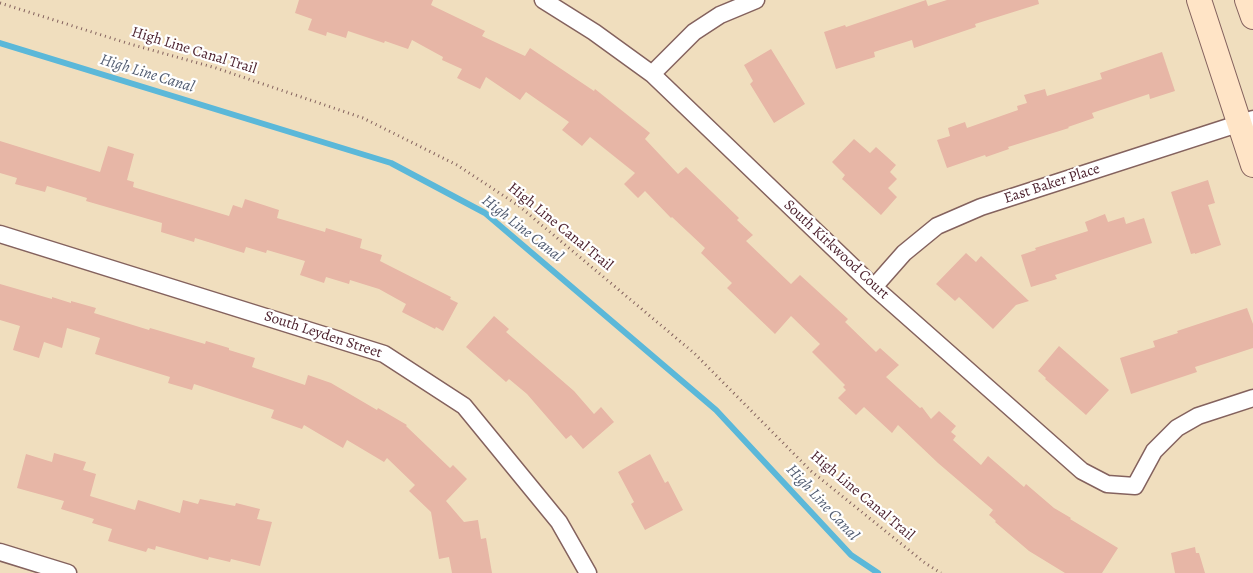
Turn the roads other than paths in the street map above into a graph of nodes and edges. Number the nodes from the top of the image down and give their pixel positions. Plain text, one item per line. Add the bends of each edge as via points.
1 (543, 0) edge
2 (756, 0) edge
3 (1199, 0) edge
4 (1247, 0) edge
5 (1253, 17) edge
6 (652, 74) junction
7 (1246, 121) edge
8 (1253, 165) edge
9 (0, 234) edge
10 (874, 287) junction
11 (1253, 398) edge
12 (0, 552) edge
13 (68, 573) edge
14 (588, 573) edge

1 - 6 street, South Kirkwood Court
2 - 6 street via 720,14 694,32
3 - 7 main road
4 - 5 main road
6 - 10 street, South Kirkwood Court
7 - 8 main road
7 - 10 street, East Baker Place via 981,207 937,226 904,253
9 - 14 street, South Leyden Street via 384,354 464,406 559,522
10 - 11 street, South Kirkwood Court via 1082,471 1107,484 1135,486 1154,451 1177,428 1198,416
12 - 13 street

